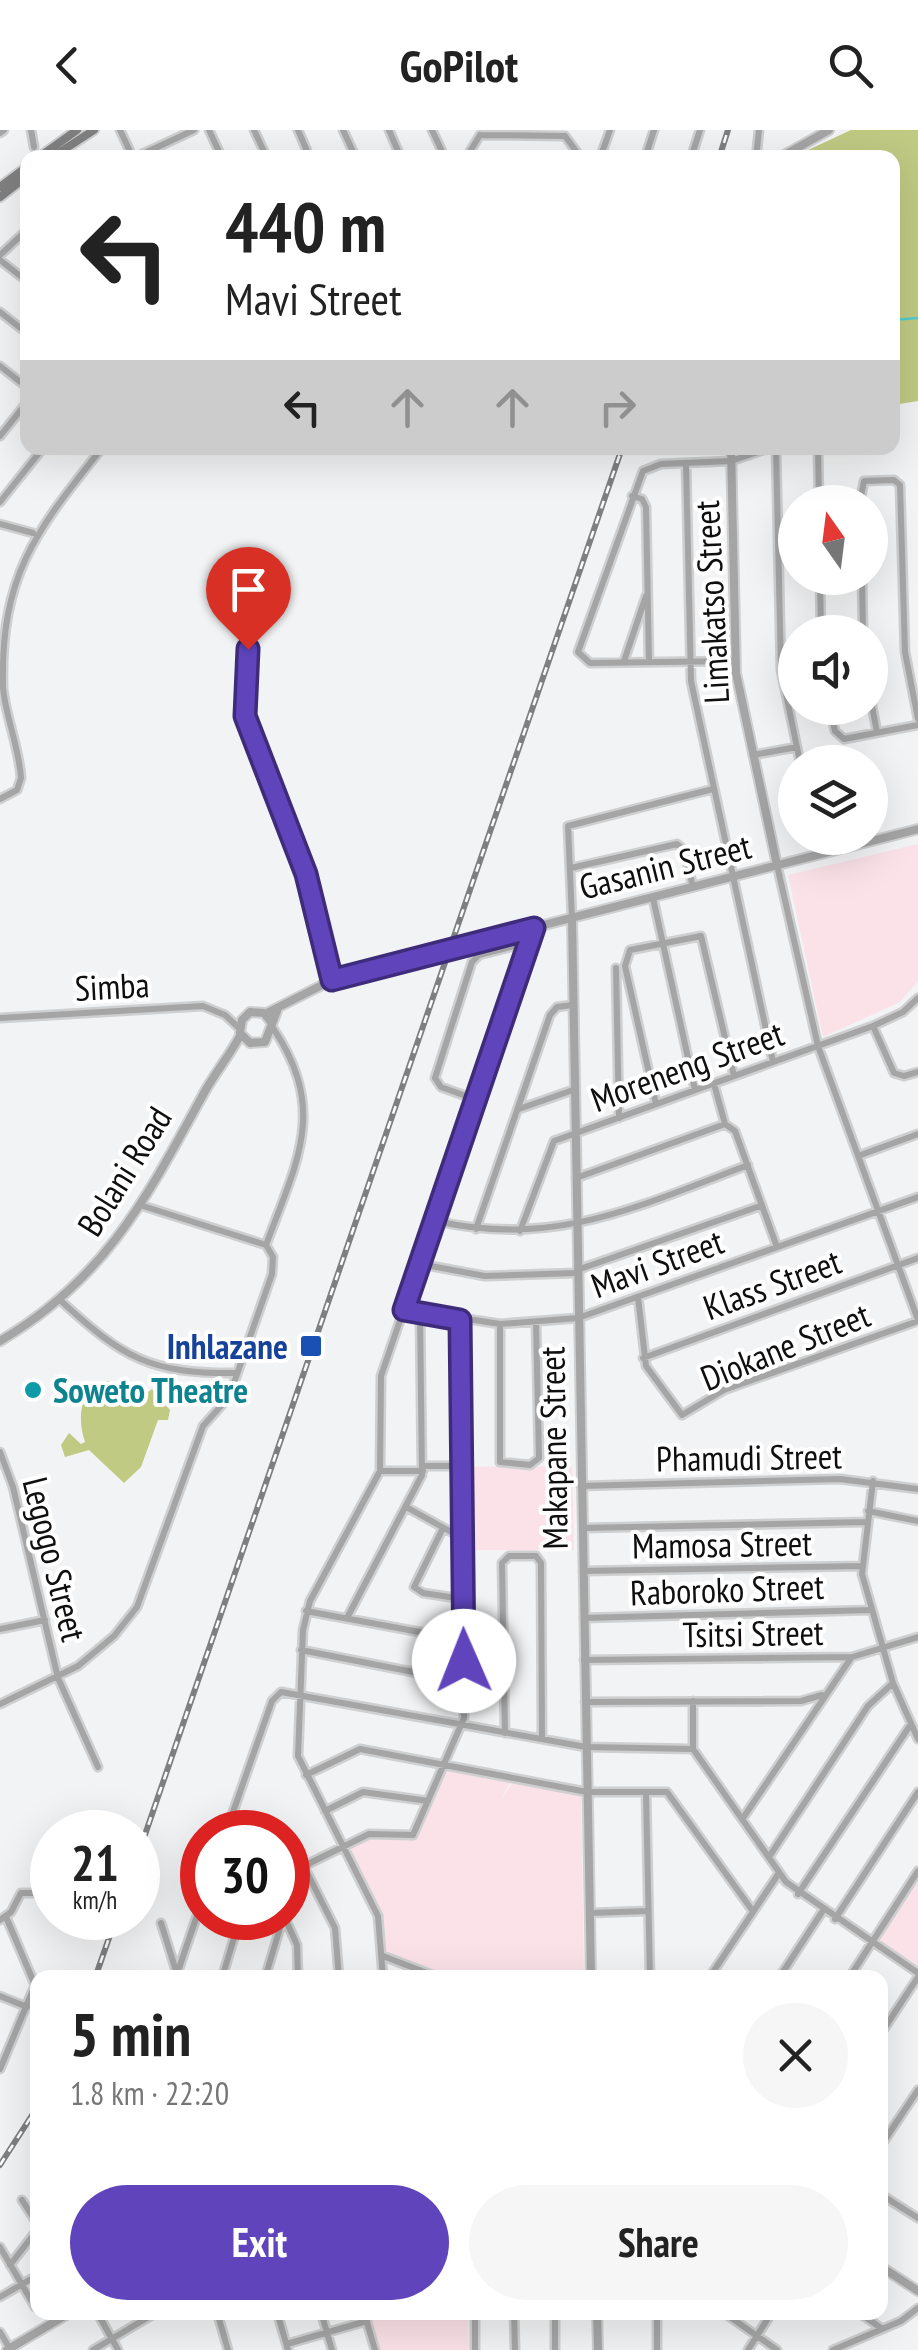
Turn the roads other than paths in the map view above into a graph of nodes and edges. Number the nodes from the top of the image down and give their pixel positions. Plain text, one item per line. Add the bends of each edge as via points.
1 (31, 130) edge
2 (77, 130) edge
3 (94, 130) edge
4 (194, 130) edge
5 (804, 130) edge
6 (829, 130) edge
7 (479, 133) edge
8 (532, 133) edge
9 (566, 133) edge
10 (806, 141) junction
11 (34, 148) dead end
12 (49, 150) edge
13 (63, 150) edge
14 (150, 150) edge
15 (792, 150) edge
16 (20, 181) edge
17 (0, 197) edge
18 (20, 237) edge
19 (0, 257) edge
20 (20, 275) edge
21 (0, 312) edge
22 (20, 328) edge
23 (20, 411) edge
24 (0, 436) edge
25 (37, 455) edge
26 (96, 455) edge
27 (732, 455) edge
28 (749, 455) edge
29 (776, 455) edge
30 (818, 455) edge
31 (732, 461) junction
32 (686, 463) junction
33 (818, 485) edge
34 (864, 485) edge
35 (632, 496) junction
36 (0, 502) edge
37 (0, 524) edge
38 (33, 534) junction
39 (648, 596) junction
40 (4, 601) edge
41 (251, 635) dead end
42 (624, 661) junction
43 (649, 661) junction
44 (690, 661) junction
45 (735, 661) junction
46 (2, 689) edge
47 (918, 722) edge
48 (834, 725) edge
49 (876, 725) edge
50 (877, 732) junction
51 (797, 745) edge
52 (778, 751) edge
53 (753, 756) junction
54 (713, 789) junction
55 (0, 799) edge
56 (918, 829) edge
57 (888, 837) edge
58 (816, 855) edge
59 (777, 865) junction
60 (571, 868) junction
61 (733, 877) junction
62 (693, 887) junction
63 (653, 898) junction
64 (572, 918) junction
65 (534, 928) junction
66 (530, 942) junction
67 (662, 942) junction
68 (616, 968) dead end
69 (628, 977) junction
70 (332, 980) junction
71 (616, 984) junction
72 (918, 998) edge
73 (572, 1005) junction
74 (225, 1015) junction
75 (245, 1016) junction
76 (0, 1018) edge
77 (270, 1021) junction
78 (873, 1026) junction
79 (243, 1035) junction
80 (268, 1038) junction
81 (284, 1044) junction
82 (818, 1046) junction
83 (773, 1062) junction
84 (918, 1072) edge
85 (734, 1076) junction
86 (714, 1084) junction
87 (572, 1090) junction
88 (695, 1090) junction
89 (477, 1100) junction
90 (656, 1104) junction
91 (518, 1109) junction
92 (619, 1118) junction
93 (725, 1124) junction
94 (573, 1134) junction
95 (918, 1134) edge
96 (858, 1156) junction
97 (744, 1166) junction
98 (574, 1178) junction
99 (918, 1197) edge
100 (143, 1206) junction
101 (760, 1206) junction
102 (878, 1212) junction
103 (436, 1222) junction
104 (576, 1226) junction
105 (476, 1229) junction
106 (520, 1231) junction
107 (266, 1246) junction
108 (777, 1247) junction
109 (918, 1258) edge
110 (420, 1264) junction
111 (898, 1265) junction
112 (576, 1271) junction
113 (638, 1298) junction
114 (60, 1300) junction
115 (404, 1310) junction
116 (420, 1312) junction
117 (578, 1318) junction
118 (460, 1320) junction
119 (918, 1320) edge
120 (536, 1322) junction
121 (500, 1324) junction
122 (0, 1341) edge
123 (643, 1358) junction
124 (236, 1373) junction
125 (0, 1452) edge
126 (461, 1466) junction
127 (423, 1469) junction
128 (380, 1471) junction
129 (873, 1481) junction
130 (581, 1486) junction
131 (917, 1491) edge
132 (408, 1508) junction
133 (868, 1512) junction
134 (918, 1521) edge
135 (866, 1522) junction
136 (442, 1528) junction
137 (583, 1528) junction
138 (463, 1538) junction
139 (861, 1566) junction
140 (583, 1572) junction
141 (463, 1599) junction
142 (872, 1610) junction
143 (306, 1611) junction
144 (347, 1618) junction
145 (584, 1618) junction
146 (45, 1620) junction
147 (0, 1629) edge
148 (918, 1637) edge
149 (463, 1640) junction
150 (882, 1647) junction
151 (301, 1650) junction
152 (852, 1658) junction
153 (584, 1660) junction
154 (58, 1678) junction
155 (464, 1682) junction
156 (893, 1683) junction
157 (298, 1692) junction
158 (822, 1695) junction
159 (693, 1701) junction
160 (585, 1702) junction
161 (0, 1704) edge
162 (464, 1726) junction
163 (910, 1726) junction
164 (505, 1733) junction
165 (918, 1739) edge
166 (542, 1740) junction
167 (586, 1747) junction
168 (692, 1749) junction
169 (447, 1764) junction
170 (98, 1768) dead end
171 (306, 1776) junction
172 (587, 1792) junction
173 (646, 1792) junction
174 (918, 1792) edge
175 (429, 1802) junction
176 (234, 1810) edge
177 (325, 1811) junction
178 (744, 1818) junction
179 (343, 1847) junction
180 (769, 1856) junction
181 (310, 1864) edge
182 (918, 1870) edge
183 (779, 1873) junction
184 (310, 1877) edge
185 (30, 1893) edge
186 (798, 1894) junction
187 (752, 1910) junction
188 (649, 1911) junction
189 (590, 1912) junction
190 (822, 1912) junction
191 (3, 1919) edge
192 (835, 1919) junction
193 (161, 1923) dead end
194 (190, 1940) edge
195 (233, 1940) edge
196 (277, 1940) edge
197 (295, 1940) edge
198 (872, 1943) junction
199 (383, 1956) junction
200 (176, 1970) edge
201 (180, 1970) edge
202 (224, 1970) edge
203 (267, 1970) edge
204 (298, 1970) edge
205 (339, 1970) edge
206 (383, 1970) edge
207 (419, 1970) edge
208 (591, 1970) edge
209 (650, 1970) edge
210 (714, 1970) edge
211 (785, 1970) edge
212 (854, 1970) edge
213 (30, 1971) edge
214 (918, 1975) edge
215 (0, 1996) edge
216 (30, 1998) edge
217 (27, 2008) junction
218 (888, 2022) edge
219 (0, 2069) edge
220 (918, 2090) edge
221 (888, 2136) edge
222 (888, 2199) edge
223 (22, 2200) dead end
224 (918, 2202) edge
225 (30, 2214) edge
226 (914, 2216) edge
227 (30, 2238) edge
228 (0, 2248) edge
229 (10, 2265) junction
230 (888, 2271) edge
231 (30, 2280) edge
232 (22, 2285) junction
233 (918, 2292) edge
234 (0, 2298) edge
235 (30, 2299) edge
236 (918, 2308) edge
237 (58, 2320) edge
238 (102, 2320) edge
239 (144, 2320) edge
240 (219, 2320) edge
241 (280, 2320) edge
242 (323, 2320) edge
243 (358, 2320) edge
244 (366, 2320) edge
245 (474, 2320) edge
246 (514, 2320) edge
247 (554, 2320) edge
248 (598, 2320) edge
249 (657, 2320) edge
250 (735, 2320) edge
251 (767, 2320) edge
252 (870, 2320) edge
253 (882, 2328) junction
254 (0, 2332) edge
255 (327, 2333) junction
256 (757, 2336) junction
257 (112, 2339) junction
258 (657, 2346) edge
259 (288, 2347) edge
260 (9, 2349) edge
261 (839, 2349) edge
262 (93, 2350) edge
263 (118, 2350) edge
264 (228, 2350) edge
265 (332, 2350) edge
266 (375, 2350) edge
267 (475, 2350) edge
268 (515, 2350) edge
269 (555, 2350) edge
270 (598, 2350) edge
271 (669, 2350) edge
272 (748, 2350) edge
273 (777, 2350) edge

1 - 11 street
2 - 12 main road
3 - 13 main road
4 - 14 street
5 - 10 street
6 - 10 street
7 - 8 street
8 - 9 street
10 - 15 street
16 - 17 main road
18 - 19 street
19 - 20 street
21 - 22 street
23 - 24 street
25 - 36 street
26 - 38 street
27 - 31 street, Limakatso Street
28 - 31 street
29 - 51 street via 780,670
30 - 33 street
31 - 32 street
31 - 45 street, Limakatso Street
32 - 35 street via 655,465 638,476
32 - 44 street
34 - 47 street via 894,480 901,487 905,652
35 - 39 street via 646,508
35 - 42 street via 578,652 590,663
37 - 38 street
38 - 40 street
39 - 42 street
39 - 43 street
40 - 46 street
41 - 70 street via 245,716 306,874
42 - 43 street
43 - 44 street
44 - 45 street
44 - 54 street
45 - 53 street, Limakatso Street
46 - 55 street via 19,786
47 - 50 street
48 - 50 street via 844,739
49 - 50 street
52 - 53 street
53 - 59 street, Limakatso Street
54 - 60 street via 568,826
54 - 61 street
56 - 57 street, Gasanin Street
58 - 59 street, Gasanin Street
59 - 61 street, Gasanin Street
59 - 82 street, Limakatso Street
60 - 62 street via 677,844
60 - 64 street
61 - 62 street, Gasanin Street
61 - 83 street
62 - 63 street, Gasanin Street
63 - 64 street, Gasanin Street
63 - 67 street
64 - 65 street, Gasanin Street
64 - 73 street, Makapane Street
65 - 66 street
65 - 70 street, Gasanin Street, bridge
66 - 89 street
66 - 89 street via 472,962 435,1078 439,1086
67 - 69 street via 630,950
67 - 85 street via 699,934 706,946
67 - 88 street
68 - 71 street
69 - 71 street
69 - 90 street
70 - 77 street, Gasanin Street
71 - 92 street
72 - 78 street, Moreneng Street
73 - 87 street, Makapane Street
73 - 91 street via 552,1012
74 - 75 street, Simba
74 - 76 street, Simba via 198,1006
74 - 79 street
75 - 77 street via 254,1011
75 - 79 street
77 - 80 street
77 - 81 street
78 - 82 street, Moreneng Street
78 - 84 street via 894,1074
79 - 80 street via 258,1044
79 - 100 street, Bolani Road
80 - 81 street
81 - 107 street via 302,1082 304,1130
82 - 83 street, Moreneng Street
82 - 96 street, Limakatso Street
83 - 85 street, Moreneng Street
85 - 86 street, Moreneng Street
86 - 88 street, Moreneng Street
86 - 93 street
87 - 91 street
87 - 94 street, Makapane Street
88 - 90 street, Moreneng Street
89 - 103 street
90 - 92 street, Moreneng Street
91 - 105 street
92 - 94 street, Moreneng Street
93 - 97 street via 734,1128
93 - 98 street
94 - 98 street, Makapane Street
94 - 106 street via 550,1145
95 - 96 street
96 - 102 street, Limakatso Street
97 - 101 street
97 - 104 street
98 - 104 street, Makapane Street
99 - 102 street, Mavi Street
100 - 107 street
100 - 114 street, Bolani Road via 104,1258
101 - 108 street
101 - 112 street
102 - 108 street, Mavi Street
102 - 111 street, Limakatso Street
103 - 105 street
103 - 110 street
104 - 106 street
104 - 112 street, Makapane Street
105 - 106 street
107 - 124 street via 272,1274
108 - 113 street, Mavi Street
109 - 111 street, Klass Street
110 - 112 street via 485,1276
110 - 115 street
111 - 119 street, Limakatso Street
111 - 123 street, Klass Street
112 - 117 street, Makapane Street
113 - 117 street, Mavi Street
113 - 123 street, Diokane Street
114 - 122 street, Bolani Road
114 - 124 street via 131,1358 170,1371
115 - 116 street, Mavi Street
115 - 128 street via 381,1376
116 - 118 street, Mavi Street
116 - 127 street
117 - 120 street, Mavi Street
117 - 130 street, Makapane Street
118 - 121 street, Mavi Street
118 - 126 street
119 - 123 street, Diokane Street via 724,1390 685,1415 674,1409
120 - 121 street, Mavi Street
120 - 121 street via 536,1464 500,1462
124 - 154 street via 227,1400 202,1426 137,1606 114,1636
125 - 146 street, Legogo Street
126 - 127 street
126 - 138 street
127 - 128 street
127 - 132 street
128 - 143 street
129 - 130 street, Phamudi Street
129 - 131 street, Phamudi Street
129 - 133 street
130 - 137 street, Makapane Street
132 - 136 street
132 - 144 street
133 - 134 street
133 - 135 street
135 - 137 street
135 - 139 street
136 - 138 street
136 - 141 street via 414,1587
137 - 140 street, Makapane Street
138 - 141 street
139 - 140 street, Mamosa Street
139 - 142 street
140 - 145 street, Makapane Street
141 - 149 street
142 - 145 street, Raboroko Street
142 - 150 street
143 - 144 street
143 - 151 street
144 - 149 street
145 - 153 street, Makapane Street
146 - 147 street
146 - 154 street, Legogo Street
148 - 150 street, Tsitsi Street
149 - 155 street
150 - 152 street, Tsitsi Street
150 - 156 street
151 - 155 street
151 - 157 street
152 - 153 street, Tsitsi Street
152 - 158 street
153 - 160 street, Makapane Street
154 - 161 street
154 - 170 street, Legogo Street
155 - 162 street
156 - 163 street
156 - 180 street via 868,1706
157 - 162 street
157 - 171 street via 296,1745
157 - 176 street via 272,1700
158 - 159 street
158 - 178 street
159 - 160 street
159 - 168 street
160 - 167 street, Makapane Street
162 - 164 street
162 - 169 street
163 - 165 street
163 - 186 street
164 - 166 street
164 - 166 street via 503,1560 533,1555 542,1563
166 - 167 street
167 - 168 street
167 - 172 street, Makapane Street
168 - 178 street
169 - 171 street via 360,1750
169 - 172 street
169 - 175 street
171 - 177 street
172 - 173 street
172 - 189 street, Makapane Street
173 - 187 street via 676,1799
173 - 188 street
174 - 192 street
175 - 177 street via 368,1792
175 - 179 street via 410,1838 369,1834
177 - 179 street
178 - 180 street
179 - 181 street
179 - 199 street via 378,1916
180 - 183 street
182 - 198 street
183 - 186 street
183 - 187 street
184 - 205 street via 337,1934
185 - 191 street via 22,1893
186 - 190 street
187 - 210 street
188 - 189 street
188 - 209 street
189 - 208 street, Makapane Street
190 - 192 street
190 - 211 street
191 - 213 street
192 - 198 street
193 - 200 street
194 - 201 street
195 - 202 street
196 - 203 street
197 - 204 street
198 - 212 street
198 - 214 street
199 - 206 street
199 - 207 street
214 - 218 street
215 - 217 street
216 - 217 street
217 - 219 street
220 - 221 street
222 - 226 street
223 - 225 street
224 - 226 street
227 - 229 street
228 - 229 street
229 - 232 street
230 - 233 street
231 - 232 street
232 - 234 street
232 - 235 street
236 - 253 street
237 - 260 street
238 - 257 street
239 - 257 street
240 - 264 street
241 - 259 street
242 - 255 street
243 - 255 street
244 - 266 street
245 - 267 street
246 - 268 street
247 - 269 street
248 - 270 street
249 - 258 street
250 - 256 street
251 - 256 street
252 - 253 street
253 - 261 street
254 - 260 street
255 - 259 street
255 - 265 street
256 - 272 street
256 - 273 street
257 - 262 street
257 - 263 street
258 - 271 street

